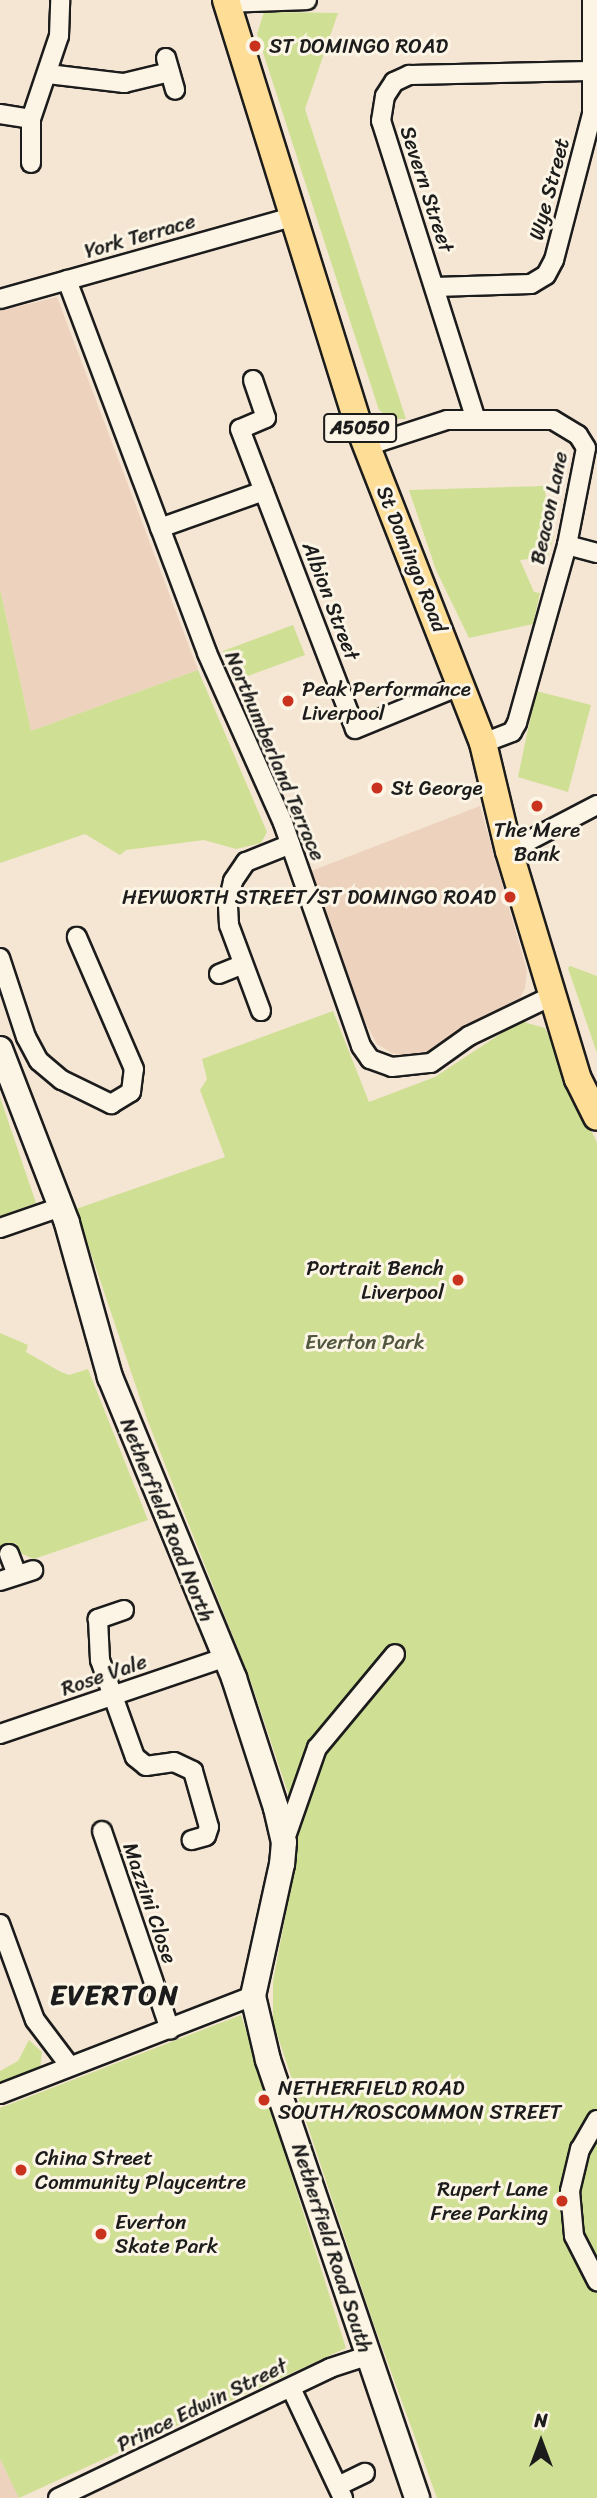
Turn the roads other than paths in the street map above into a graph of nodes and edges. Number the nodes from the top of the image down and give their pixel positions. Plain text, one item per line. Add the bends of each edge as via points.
1 (60, 0) edge
2 (307, 0) edge
3 (592, 0) edge
4 (227, 1) edge
5 (590, 71) junction
6 (48, 74) junction
7 (176, 90) dead end
8 (0, 114) edge
9 (31, 119) junction
10 (31, 163) dead end
11 (292, 217) junction
12 (67, 280) junction
13 (435, 287) junction
14 (0, 299) edge
15 (253, 380) dead end
16 (476, 420) junction
17 (367, 446) junction
18 (264, 491) junction
19 (160, 528) junction
20 (567, 545) junction
21 (597, 553) edge
22 (462, 685) junction
23 (483, 743) junction
24 (597, 805) edge
25 (290, 844) junction
26 (509, 851) junction
27 (77, 937) dead end
28 (0, 958) edge
29 (241, 965) junction
30 (219, 974) dead end
31 (554, 995) junction
32 (261, 1010) dead end
33 (0, 1049) edge
34 (597, 1117) edge
35 (61, 1207) junction
36 (0, 1228) edge
37 (9, 1554) dead end
38 (16, 1575) edge
39 (124, 1610) dead end
40 (395, 1654) dead end
41 (223, 1658) junction
42 (113, 1696) junction
43 (0, 1734) edge
44 (102, 1831) dead end
45 (192, 1840) dead end
46 (284, 1842) junction
47 (0, 1923) edge
48 (253, 1996) junction
49 (170, 2030) junction
50 (69, 2065) junction
51 (0, 2094) edge
52 (597, 2120) edge
53 (597, 2281) edge
54 (366, 2356) junction
55 (291, 2388) junction
56 (365, 2473) dead end
57 (340, 2492) edge
58 (79, 2494) edge
59 (58, 2498) edge
60 (417, 2498) edge

1 - 6 street via 59,36
2 - 4 street
3 - 5 street, Wye Street
4 - 11 main road, St Domingo Road / A5050
5 - 13 street, Wye Street via 592,114 554,260 546,275 531,284
5 - 13 street, Severn Street via 409,75 390,89 381,121
6 - 7 street via 124,83 168,65
6 - 9 street
8 - 9 street
9 - 10 street
11 - 12 street, York Terrace
11 - 17 main road, St Domingo Road / A5050
12 - 14 street, York Terrace
12 - 19 street, Northumberland Terrace
13 - 16 street, Severn Street
15 - 18 street, Albion Street via 266,418 240,429
16 - 17 street, Beacon Lane via 427,425
16 - 20 street, Beacon Lane via 553,420 578,435 587,459
17 - 22 main road, St Domingo Road / A5050
18 - 19 street
18 - 22 street, Albion Street via 355,729
19 - 25 street, Northumberland Terrace via 206,653
20 - 21 street
20 - 23 street, Beacon Lane via 517,723 512,732
22 - 23 main road, St Domingo Road / A5050
23 - 26 main road, St Domingo Road / A5050
24 - 26 street
25 - 29 street via 246,862 233,881 229,925
25 - 31 street, Northumberland Terrace via 349,1017 370,1059 392,1068 431,1063 469,1036
26 - 31 main road, St Domingo Road / A5050
27 - 28 street via 134,1069 131,1092 111,1104 62,1080 40,1061 26,1037
29 - 30 street
29 - 32 street
31 - 34 main road, St Domingo Road / A5050 via 578,1079
33 - 35 street, Netherfield Road North
35 - 36 street
35 - 41 street, Netherfield Road North via 110,1377
37 - 38 street
39 - 42 street via 98,1619 100,1661
40 - 46 street via 317,1748
41 - 42 street, Rose Vale
41 - 46 street, Netherfield Road North via 234,1678
42 - 43 street, Rose Vale
42 - 45 street via 135,1757 146,1766 174,1762 193,1771 209,1827 206,1836
44 - 49 street, Mazzini Close
46 - 48 street, Netherfield Road North
47 - 50 street via 35,2020
48 - 49 street
48 - 54 street, Netherfield Road South via 268,2060
49 - 50 street
50 - 51 street
52 - 53 street via 573,2169 570,2212 583,2261
54 - 55 street, Prince Edwin Street
54 - 60 street, Netherfield Road South
55 - 57 street
55 - 58 street, Prince Edwin Street
56 - 57 street
58 - 59 street, Prince Edwin Street

